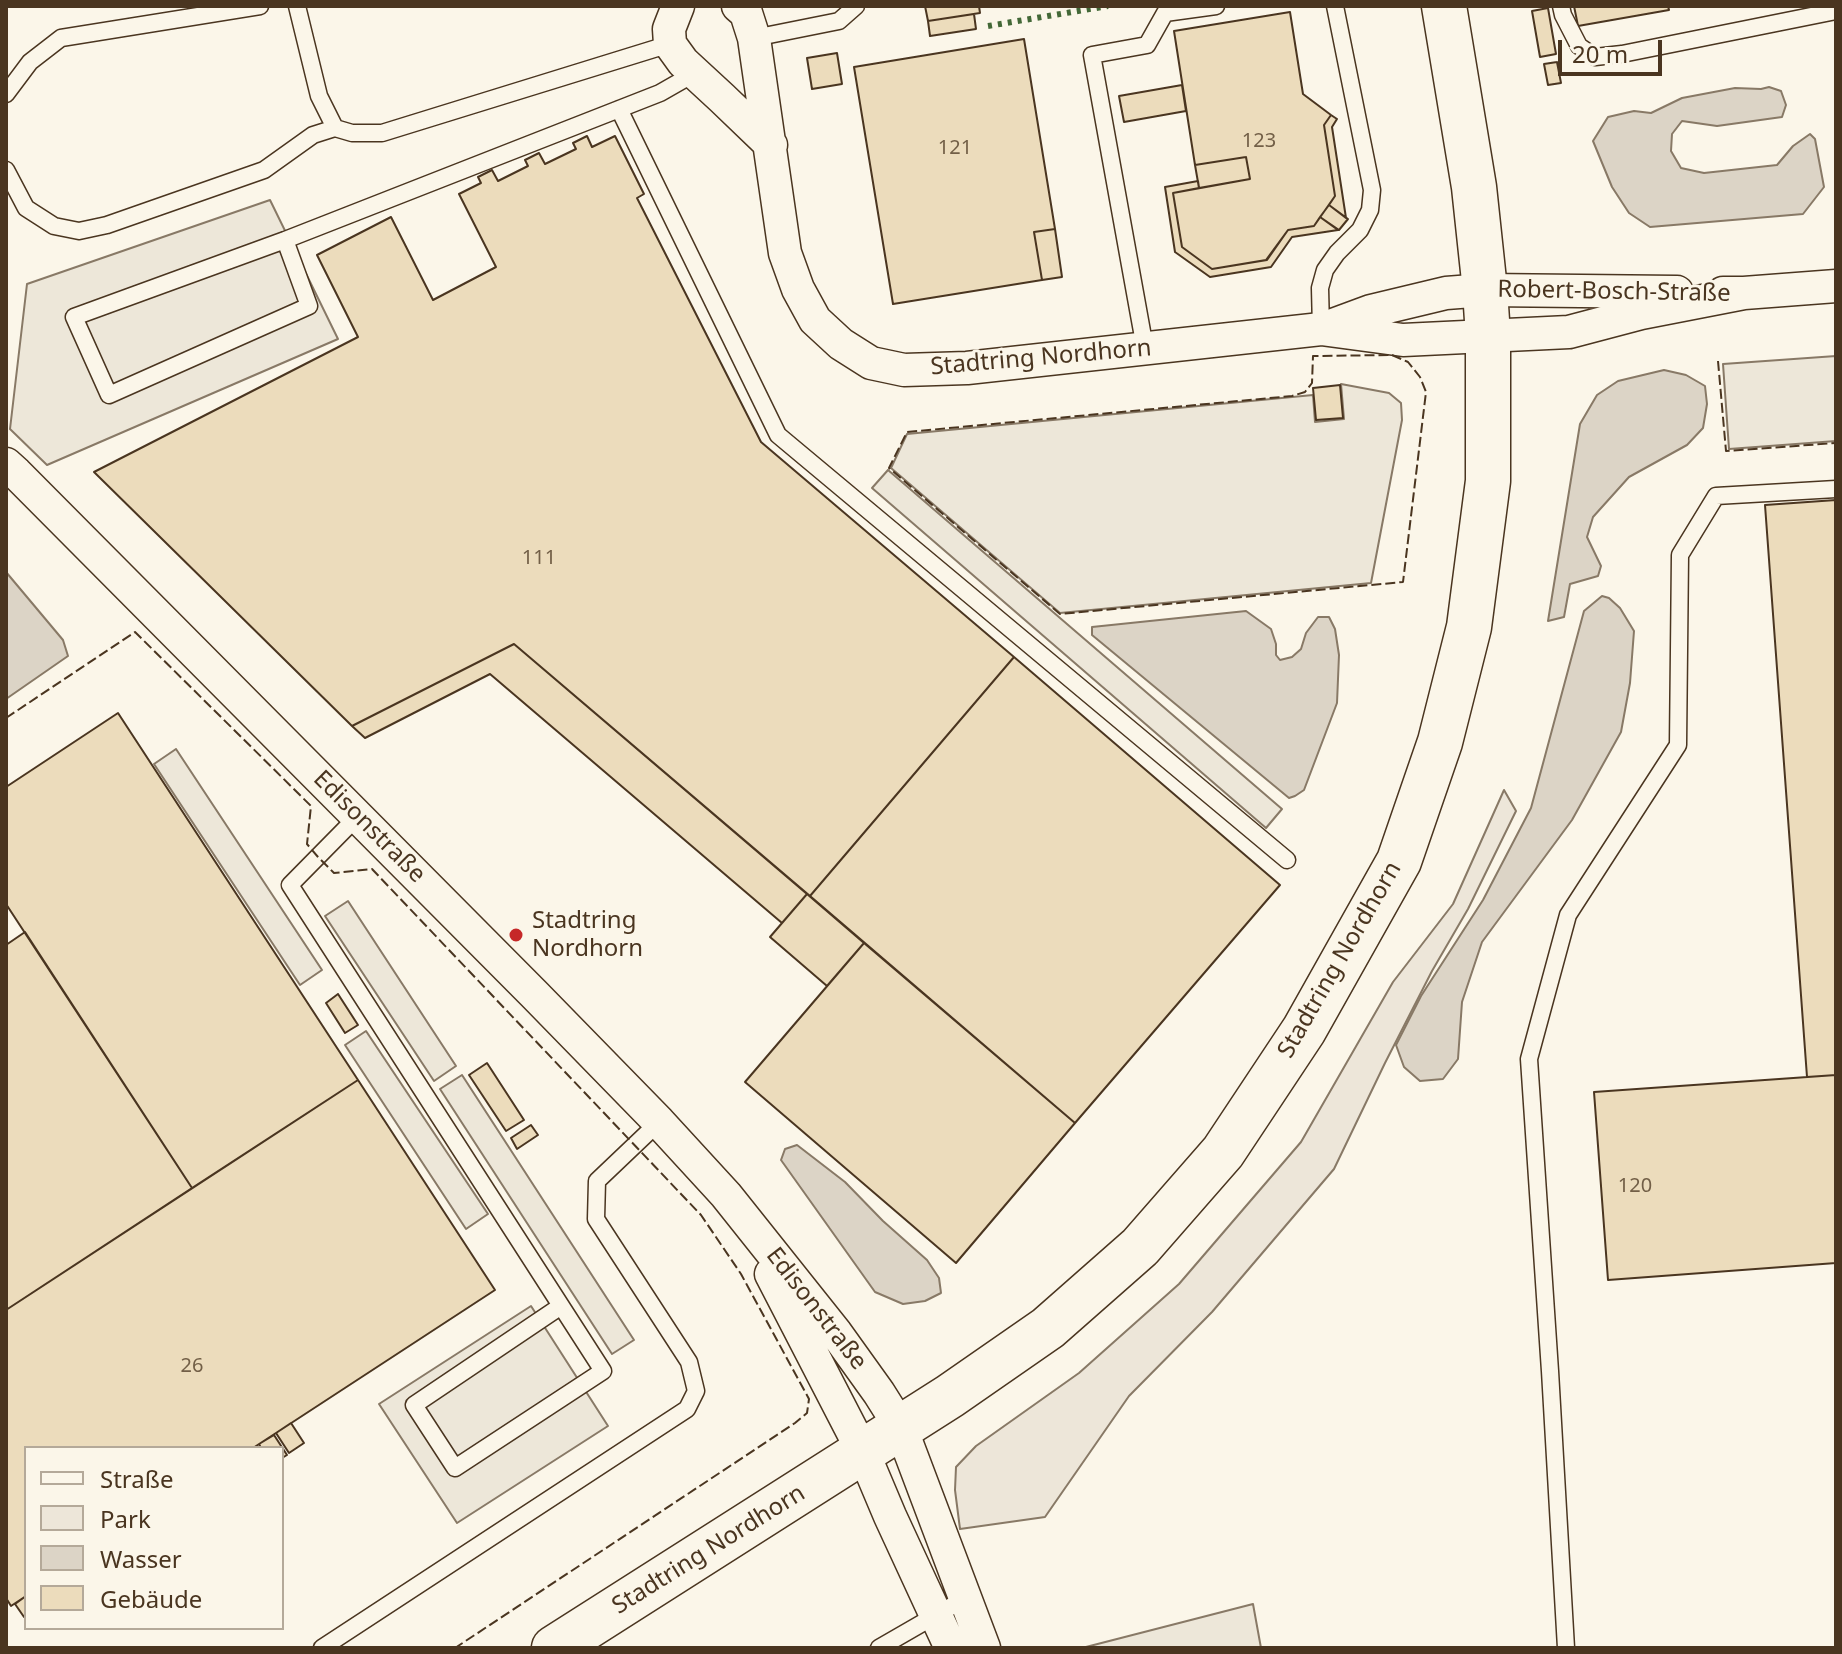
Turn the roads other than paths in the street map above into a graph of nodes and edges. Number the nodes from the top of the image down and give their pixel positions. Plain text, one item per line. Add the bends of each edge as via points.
1 (260, 6) edge
2 (297, 6) edge
3 (678, 6) edge
4 (738, 6) edge
5 (856, 6) edge
6 (1216, 6) edge
7 (1335, 6) edge
8 (1444, 6) edge
9 (1561, 6) edge
10 (1836, 11) edge
11 (754, 38) junction
12 (670, 44) junction
13 (695, 73) junction
14 (6, 94) edge
15 (619, 109) junction
16 (335, 128) junction
17 (771, 145) junction
18 (6, 170) edge
19 (285, 240) junction
20 (1836, 286) edge
21 (1485, 290) junction
22 (1744, 293) junction
23 (1321, 329) junction
24 (1488, 336) junction
25 (1145, 348) junction
26 (6, 464) edge
27 (1836, 489) edge
28 (358, 816) junction
29 (1287, 860) dead end
30 (659, 1122) junction
31 (726, 1195) junction
32 (561, 1306) junction
33 (901, 1428) junction
34 (863, 1452) junction
35 (964, 1599) junction
36 (936, 1615) junction
37 (322, 1648) edge
38 (554, 1648) edge
39 (879, 1648) edge
40 (951, 1648) edge
41 (984, 1648) edge
42 (1566, 1648) edge

1 - 14 lane via 61,38 30,62
2 - 16 lane via 319,96
3 - 12 street via 669,29
4 - 11 street, Stadtring Nordhorn via 746,13
5 - 11 lane via 839,21
6 - 25 lane via 1165,13 1147,45 1092,55
7 - 23 lane via 1372,190 1360,230 1325,270
8 - 21 main road, Stadtring Nordhorn
9 - 10 lane via 1579,46 1595,57
11 - 17 street, Stadtring Nordhorn
12 - 13 street
12 - 16 lane via 382,133
13 - 15 lane
13 - 17 street
15 - 19 lane
15 - 29 lane via 778,435
16 - 18 lane via 313,135 264,170 79,231 54,226 26,208
17 - 25 street, Stadtring Nordhorn via 785,253 798,289 815,320 871,363 904,370 967,368
19 - 19 lane via 74,317 109,395 309,306
20 - 22 street, Robert-Bosch-Straße
21 - 22 street, Robert-Bosch-Straße
21 - 23 street, Stadtring Nordhorn via 1428,296
21 - 24 main road, Stadtring Nordhorn
22 - 24 street, Robert-Bosch-Straße via 1569,332
23 - 24 street, Stadtring Nordhorn via 1403,340
23 - 25 street, Stadtring Nordhorn
24 - 33 main road, Stadtring Nordhorn via 1488,481 1469,627 1440,742 1399,861 1304,1030 1223,1152 1140,1247 1048,1328
26 - 28 street, Edisonstraße
27 - 42 lane via 1716,496 1680,555 1678,745 1568,915 1529,1059
28 - 30 street, Edisonstraße
28 - 32 lane via 290,885
30 - 31 street, Edisonstraße
30 - 37 lane via 597,1181 596,1219 689,1362 696,1391 687,1409
31 - 33 street, Edisonstraße via 845,1345
31 - 34 street, Edisonstraße
32 - 32 lane via 603,1371 455,1468 414,1405
33 - 34 main road, Stadtring Nordhorn
33 - 35 street
34 - 36 street
34 - 38 main road, Stadtring Nordhorn
35 - 36 lane
35 - 41 street
36 - 39 lane
36 - 40 street

